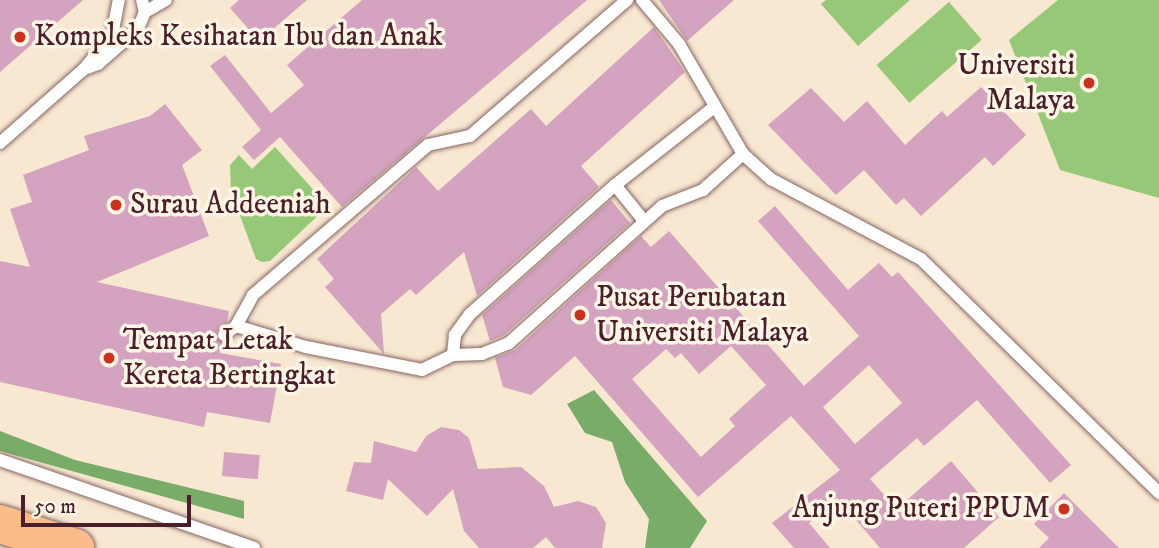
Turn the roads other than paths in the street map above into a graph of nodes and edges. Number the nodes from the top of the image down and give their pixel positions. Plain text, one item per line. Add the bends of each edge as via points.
1 (117, 0) edge
2 (166, 0) edge
3 (627, 0) edge
4 (642, 0) edge
5 (144, 6) edge
6 (84, 69) junction
7 (713, 107) junction
8 (0, 143) edge
9 (743, 153) junction
10 (615, 185) junction
11 (644, 221) junction
12 (236, 326) junction
13 (224, 335) dead end
14 (453, 355) junction
15 (0, 460) edge
16 (1159, 493) edge
17 (0, 524) edge
18 (75, 548) edge
19 (254, 548) edge

1 - 6 lane via 112,35
2 - 5 lane
3 - 12 lane via 470,136 428,145 253,295
4 - 7 lane via 679,44
5 - 6 lane via 133,36 98,64
6 - 8 lane
7 - 9 lane
7 - 10 lane
9 - 11 lane via 703,190 674,198
9 - 16 lane via 771,179 921,259
10 - 11 lane
10 - 14 lane via 470,314 455,335
11 - 14 lane via 509,343 482,354
12 - 13 lane
12 - 14 lane via 306,347 422,370
15 - 19 lane
17 - 18 highway

